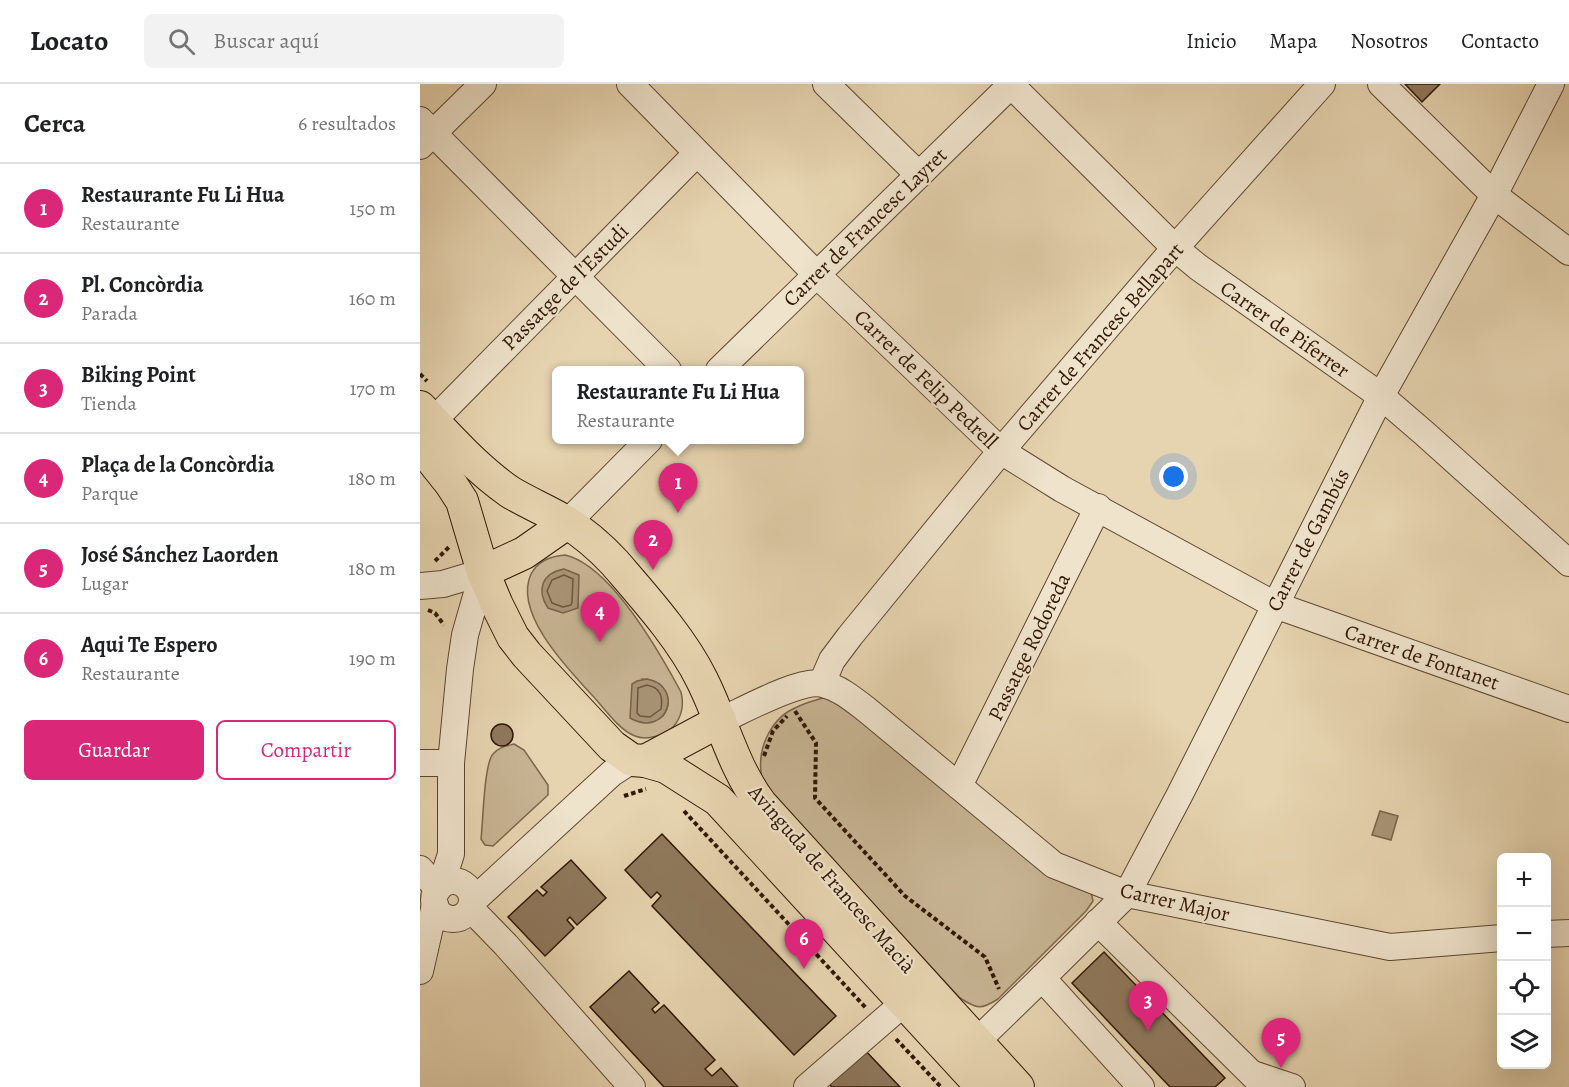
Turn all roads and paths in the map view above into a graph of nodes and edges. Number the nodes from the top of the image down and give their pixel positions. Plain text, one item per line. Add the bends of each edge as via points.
1 (483, 84) edge
2 (630, 84) edge
3 (826, 84) edge
4 (1011, 84) edge
5 (1322, 84) edge
6 (1381, 84) edge
7 (1551, 84) edge
8 (424, 133) edge
9 (697, 153) junction
10 (919, 175) junction
11 (1494, 195) junction
12 (1175, 248) junction
13 (1569, 252) edge
14 (816, 274) junction
15 (575, 276) junction
16 (664, 366) edge
17 (723, 366) edge
18 (1381, 396) junction
19 (424, 425) edge
20 (645, 444) edge
21 (1001, 452) junction
22 (1098, 507) junction
23 (567, 523) junction
24 (1569, 563) edge
25 (483, 572) junction
26 (422, 598) edge
27 (1275, 605) junction
28 (444, 632) dead end
29 (822, 683) junction
30 (1569, 709) edge
31 (720, 721) junction
32 (639, 760) junction
33 (420, 763) edge
34 (764, 763) dead end
35 (451, 764) junction
36 (959, 786) junction
37 (656, 791) dead end
38 (621, 798) dead end
39 (681, 808) dead end
40 (420, 869) edge
41 (1127, 894) junction
42 (454, 898) junction
43 (1098, 922) junction
44 (1569, 933) edge
45 (1551, 934) edge
46 (1497, 938) edge
47 (422, 967) edge
48 (1042, 978) junction
49 (1000, 990) dead end
50 (905, 1002) junction
51 (880, 1022) junction
52 (969, 1053) junction
53 (1253, 1083) edge
54 (632, 1087) edge
55 (807, 1087) edge
56 (941, 1087) edge
57 (982, 1087) edge
58 (1018, 1087) edge
59 (1141, 1087) edge
60 (1292, 1087) edge

1 - 8 street
2 - 9 street, Carrer de Felip Pedrell
3 - 10 street
4 - 10 street, Carrer de Francesc Layret
4 - 12 street, Carrer de Piferrer
5 - 12 street, Carrer de Francesc Bellapart
6 - 11 street
7 - 11 street, Carrer de Gambús
8 - 15 street
9 - 14 street, Carrer de Felip Pedrell
9 - 15 street, Passatge de l'Estudi
10 - 14 street, Carrer de Francesc Layret
11 - 13 street
11 - 18 street, Carrer de Gambús
12 - 18 street, Carrer de Piferrer
12 - 21 street, Carrer de Francesc Bellapart
14 - 17 street, Carrer de Francesc Layret
14 - 21 street, Carrer de Felip Pedrell
15 - 16 street
15 - 19 street, Passatge de l'Estudi
18 - 24 street, Carrer de Piferrer
18 - 27 street, Carrer de Gambús
19 - 23 main road, Avinguda de Francesc Macià via 508,490
19 - 25 main road, Avinguda de Francesc Macià via 462,501
20 - 23 street
21 - 22 street, Carrer de Felip Pedrell
21 - 29 street, Carrer de Francesc Bellapart via 850,636 832,660
22 - 27 street, Carrer de Felip Pedrell
22 - 36 street, Passatge Rodoreda
23 - 25 main road via 524,553
23 - 31 main road, Avinguda de Francesc Macià via 600,548 661,619 702,680
25 - 26 street via 443,584
25 - 32 main road, Avinguda de Francesc Macià via 513,637 612,746
25 - 35 street via 465,634
26 - 28 path via 441,619
27 - 30 street, Carrer de Fontanet
27 - 41 street, Carrer de Gambús
29 - 31 street via 803,684
29 - 36 street, Carrer Major via 867,710
31 - 32 main road
31 - 52 main road, Avinguda de Francesc Macià via 738,768 760,804
32 - 42 street via 612,773
32 - 50 main road, Avinguda de Francesc Macià via 666,767 718,800
33 - 35 street
34 - 49 path via 773,731 795,711 816,744 815,798 905,896 984,957
35 - 42 street
36 - 41 street, Carrer Major via 1054,865
37 - 38 path via 645,789
39 - 51 path
40 - 42 street
41 - 43 street, Carrer de Gambús
41 - 46 street, Carrer Major via 1390,947
42 - 47 street
42 - 54 street via 506,945
43 - 48 street, Carrer de Gambús
43 - 53 street
44 - 45 street
48 - 52 street
48 - 59 street
50 - 51 street
50 - 52 main road, Avinguda de Francesc Macià
51 - 55 street
51 - 56 path
52 - 57 main road, Avinguda de Francesc Macià
52 - 58 main road, Avinguda de Francesc Macià
53 - 60 street

